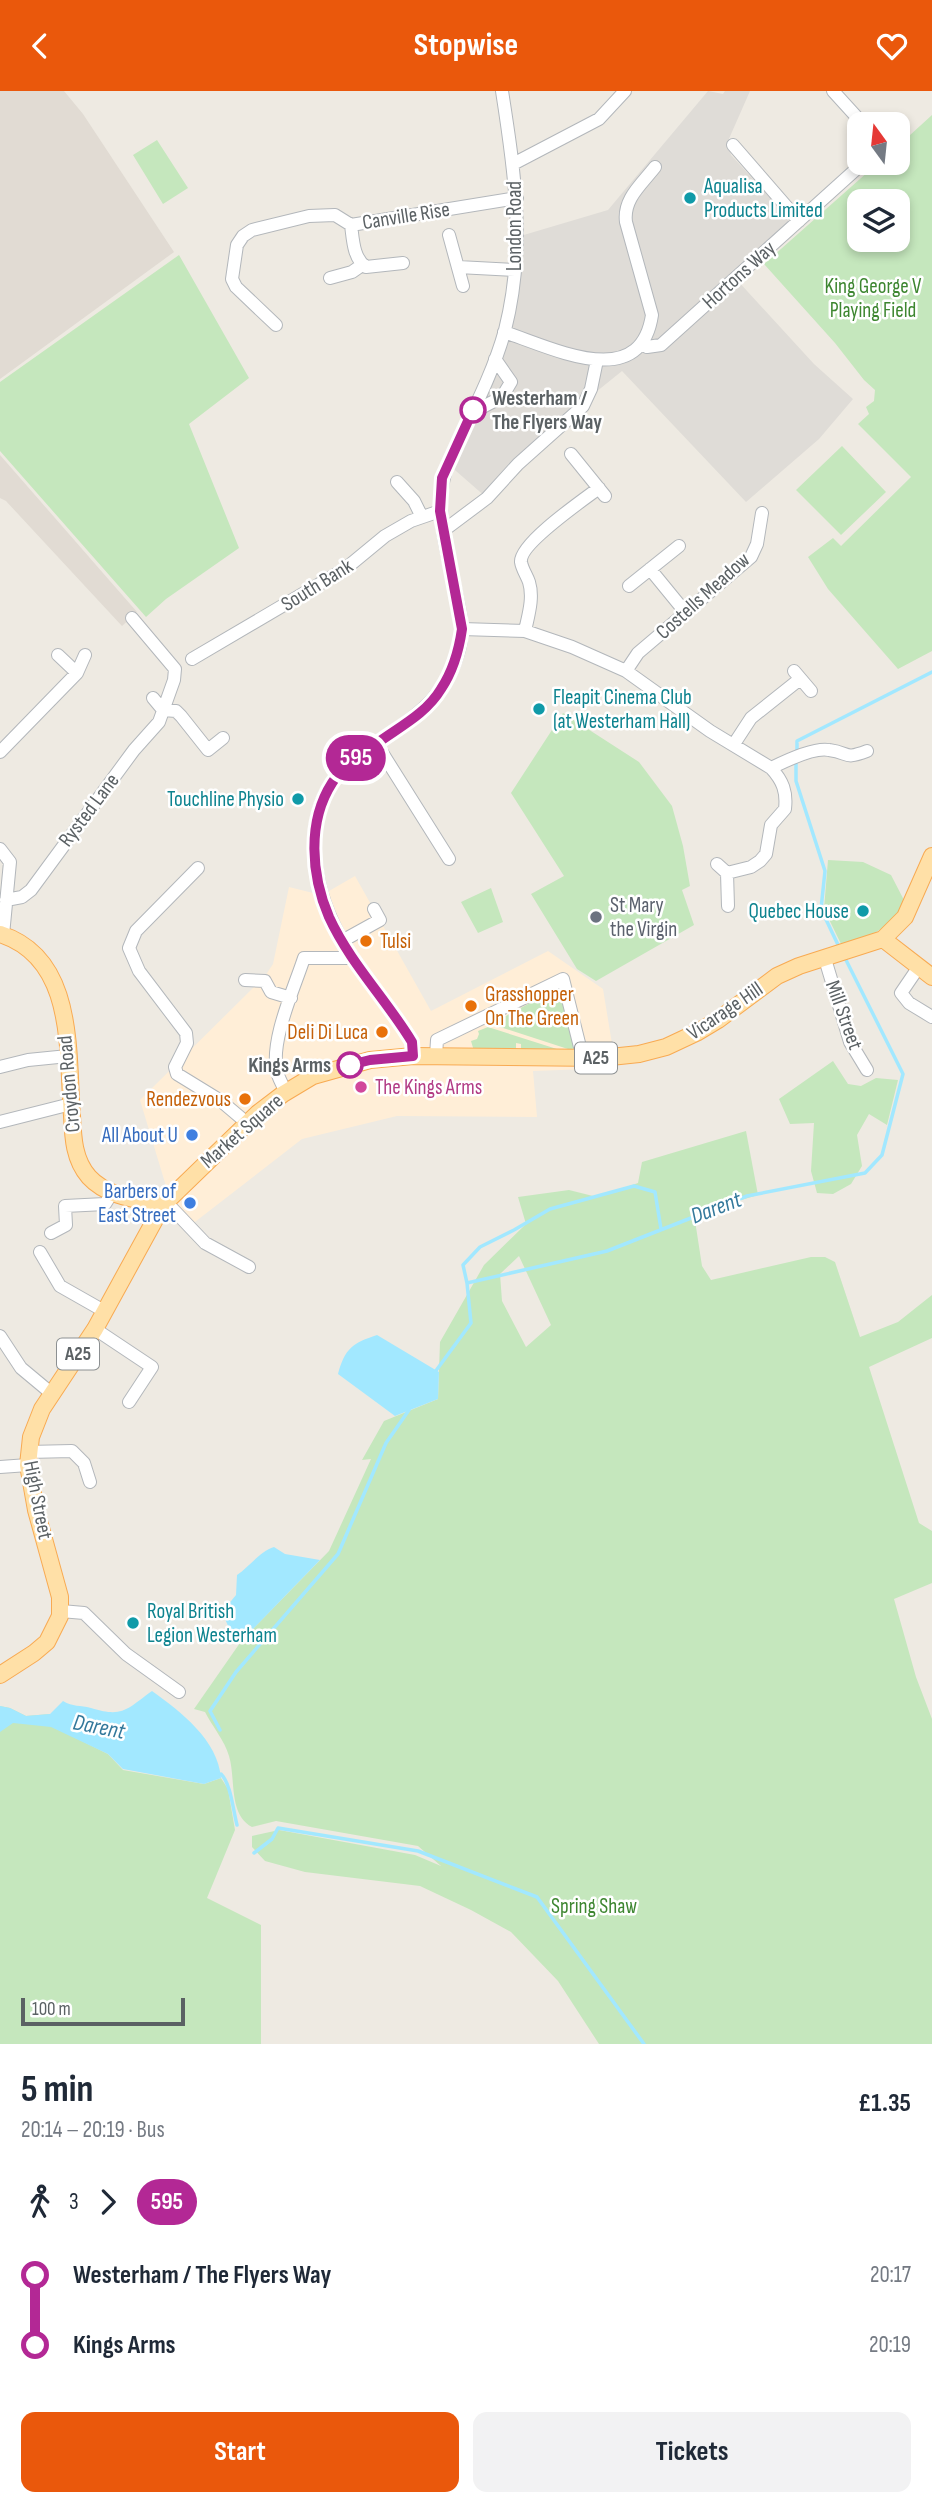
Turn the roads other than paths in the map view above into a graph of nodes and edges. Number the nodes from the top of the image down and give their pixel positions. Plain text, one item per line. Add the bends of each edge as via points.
1 (502, 91) edge
2 (625, 91) edge
3 (833, 91) edge
4 (852, 112) edge
5 (733, 145) dead end
6 (513, 164) junction
7 (655, 167) dead end
8 (850, 175) edge
9 (517, 198) junction
10 (799, 221) junction
11 (351, 225) junction
12 (449, 235) dead end
13 (403, 263) dead end
14 (362, 265) junction
15 (458, 267) junction
16 (515, 270) junction
17 (330, 278) dead end
18 (463, 286) dead end
19 (276, 325) dead end
20 (504, 332) junction
21 (642, 344) junction
22 (495, 359) junction
23 (597, 360) junction
24 (471, 414) junction
25 (571, 454) dead end
26 (397, 482) dead end
27 (440, 511) junction
28 (761, 513) dead end
29 (422, 517) junction
30 (443, 531) junction
31 (679, 546) dead end
32 (650, 569) junction
33 (629, 586) dead end
34 (686, 613) junction
35 (132, 618) dead end
36 (462, 629) junction
37 (525, 631) junction
38 (58, 655) dead end
39 (85, 655) dead end
40 (192, 659) dead end
41 (626, 671) junction
42 (77, 673) junction
43 (811, 691) dead end
44 (153, 698) dead end
45 (163, 710) junction
46 (223, 739) dead end
47 (376, 743) junction
48 (734, 744) junction
49 (1, 749) edge
50 (867, 751) dead end
51 (771, 768) junction
52 (0, 849) edge
53 (932, 856) edge
54 (449, 859) dead end
55 (717, 864) dead end
56 (198, 868) dead end
57 (727, 873) junction
58 (6, 900) junction
59 (728, 906) dead end
60 (377, 915) dead end
61 (2, 916) edge
62 (2, 935) edge
63 (883, 939) junction
64 (342, 941) junction
65 (352, 956) junction
66 (825, 959) junction
67 (918, 968) junction
68 (932, 977) edge
69 (245, 980) dead end
70 (291, 998) junction
71 (932, 1017) edge
72 (68, 1056) junction
73 (413, 1056) junction
74 (436, 1056) junction
75 (583, 1059) junction
76 (0, 1067) edge
77 (866, 1070) dead end
78 (286, 1092) junction
79 (71, 1104) junction
80 (0, 1122) edge
81 (247, 1123) junction
82 (112, 1193) junction
83 (165, 1204) junction
84 (51, 1233) dead end
85 (40, 1252) dead end
86 (249, 1267) dead end
87 (104, 1311) junction
88 (95, 1329) junction
89 (0, 1336) edge
90 (51, 1392) junction
91 (129, 1402) dead end
92 (28, 1459) junction
93 (0, 1467) edge
94 (90, 1482) dead end
95 (61, 1611) junction
96 (0, 1675) edge
97 (179, 1692) dead end

1 - 6 street, London Road
2 - 6 street via 599,120
3 - 4 street
5 - 10 street
6 - 9 street, London Road
7 - 21 street via 624,210 652,315
8 - 10 street, Hortons Way
9 - 11 street, Canville Rise
9 - 16 street, London Road
10 - 21 street, Hortons Way via 661,345
11 - 14 street
11 - 19 street, Canville Rise via 335,215 309,216 243,236 237,245 232,279
12 - 15 street
13 - 14 street
14 - 17 street
15 - 16 street
15 - 18 street
16 - 20 street, London Road
20 - 22 street, London Road
20 - 23 street
21 - 23 street, Hortons Way via 627,356
22 - 24 street, London Road
22 - 24 street via 511,382 502,397
23 - 30 street via 583,406 487,498
24 - 27 street, London Road via 442,478
25 - 37 street via 602,492 523,551 520,561 531,595
26 - 29 street
27 - 29 street, South Bank
27 - 30 street, London Road
28 - 34 street, Costells Meadow via 751,557
29 - 40 street, South Bank via 384,536 345,569
30 - 36 street, London Road
31 - 32 street
32 - 33 street
32 - 34 street
34 - 41 street, Costells Meadow via 638,653
35 - 45 street, Rysted Lane via 175,669
36 - 37 street
36 - 47 street, London Road via 441,690 417,716
37 - 41 street
38 - 42 street
39 - 42 street
41 - 48 street
42 - 49 street
43 - 48 street via 797,675 751,718
44 - 45 street
45 - 46 street via 176,711 208,750
45 - 58 street, Rysted Lane via 159,722 31,890
47 - 54 street
47 - 64 street, London Road via 333,780 316,819 314,853 321,893
48 - 51 street
50 - 51 street via 851,757 827,749
51 - 57 street via 785,789 785,809 771,825 766,854 760,861
52 - 58 street via 10,862
53 - 63 main road, A25 via 905,917
55 - 57 street
56 - 81 street via 136,932 129,948 139,971 186,1033 187,1043 175,1066 177,1074
57 - 59 street
58 - 61 street
60 - 64 street
61 - 62 street
62 - 72 main road, Croydon Road via 31,950 50,973 61,1002
63 - 66 main road, A25
63 - 67 main road
64 - 65 street, London Road
65 - 70 street via 304,958
65 - 73 street, London Road via 410,1038
66 - 75 main road, Vicarage Hill / A25 via 777,976 718,1020 679,1042 639,1054
66 - 77 street, Mill Street via 850,1042
67 - 68 main road
67 - 71 street via 901,993
69 - 70 street via 265,981 271,992
70 - 78 street via 282,1019 276,1068
72 - 76 street
72 - 79 main road, Croydon Road
73 - 74 main road, Vicarage Hill / A25
73 - 78 main road, Market Square / A25 via 342,1067 313,1076
74 - 75 main road, Vicarage Hill / A25
74 - 75 street via 437,1040 563,979
78 - 81 main road, Market Square / A25
79 - 80 street
79 - 82 main road, Croydon Road via 76,1156 90,1178
81 - 83 main road, Market Square / A25
82 - 83 main road, Croydon Road
82 - 84 street via 105,1204 65,1206 66,1225
83 - 86 street via 205,1243
83 - 87 main road, High Street / A25
85 - 87 street via 60,1286
87 - 88 main road, High Street / A25
88 - 90 main road, High Street / A25
88 - 91 street via 152,1367
89 - 90 street via 21,1368
90 - 92 main road, High Street / A25 via 36,1424
92 - 93 street
92 - 94 street via 72,1451 84,1463
92 - 95 main road, High Street / A25
95 - 96 main road via 47,1642
95 - 97 street via 84,1613 126,1654

